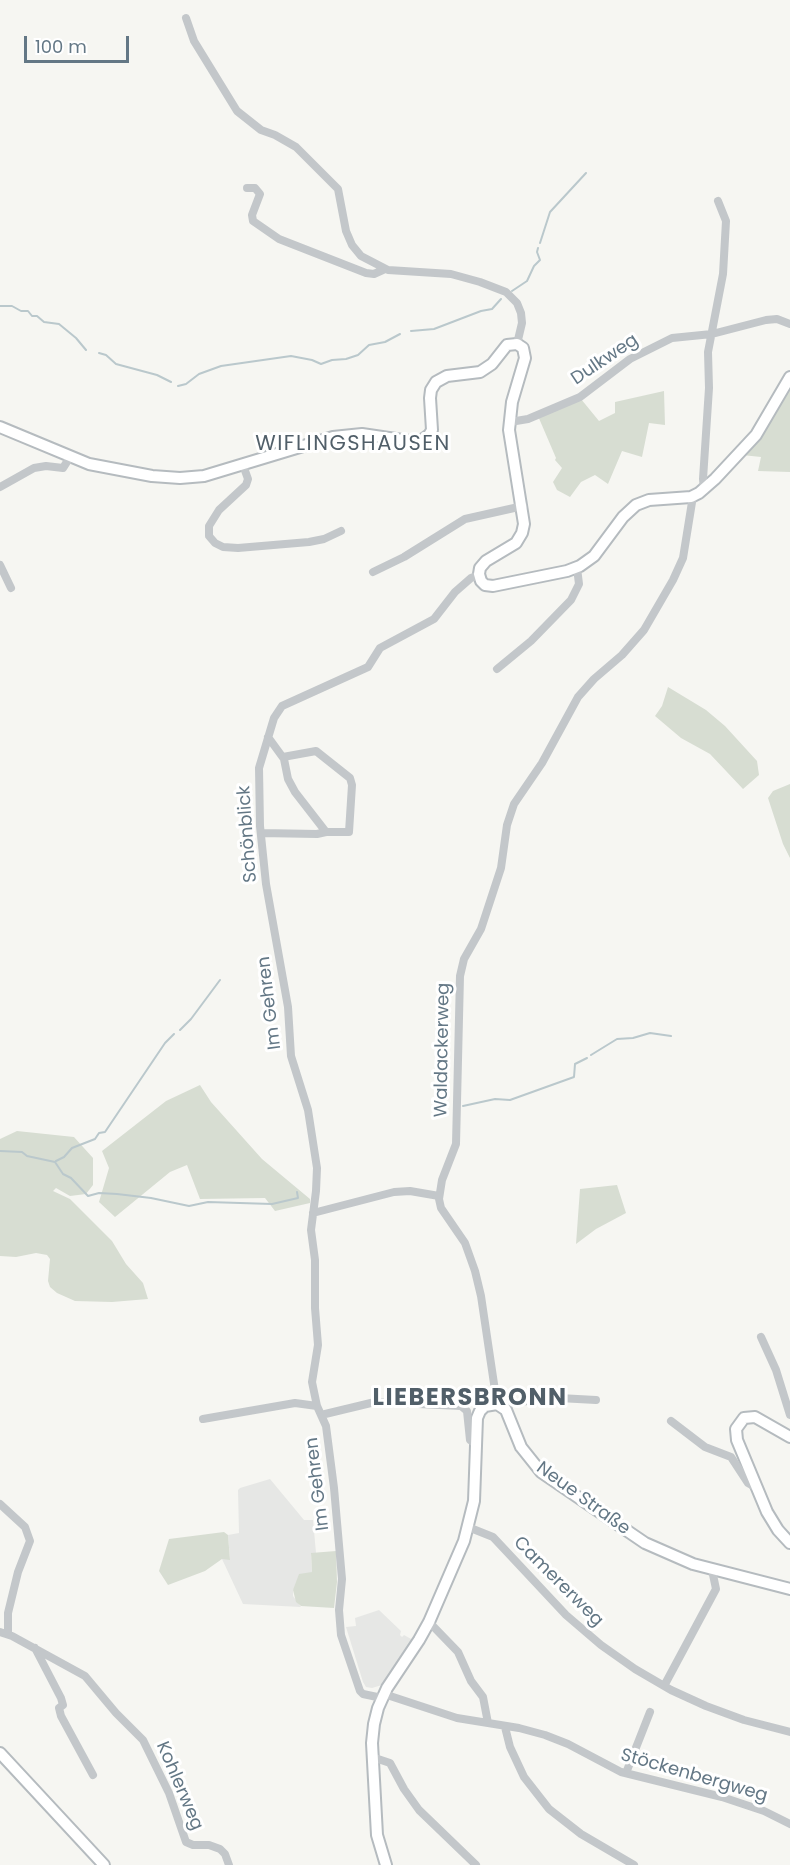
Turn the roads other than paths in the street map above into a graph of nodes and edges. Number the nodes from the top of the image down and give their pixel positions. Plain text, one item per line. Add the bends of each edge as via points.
1 (186, 18) dead end
2 (247, 188) dead end
3 (718, 201) dead end
4 (385, 269) junction
5 (790, 324) edge
6 (712, 334) junction
7 (517, 344) junction
8 (790, 377) edge
9 (510, 422) junction
10 (0, 427) edge
11 (70, 457) junction
12 (243, 465) junction
13 (0, 487) edge
14 (704, 490) junction
15 (693, 496) junction
16 (522, 507) junction
17 (341, 531) dead end
18 (0, 565) edge
19 (577, 568) junction
20 (372, 572) dead end
21 (479, 576) junction
22 (11, 588) dead end
23 (497, 669) dead end
24 (268, 737) junction
25 (283, 757) junction
26 (326, 832) junction
27 (261, 833) junction
28 (275, 930) joint
29 (439, 1196) junction
30 (313, 1213) junction
31 (761, 1337) dead end
32 (596, 1400) dead end
33 (497, 1404) junction
34 (316, 1406) junction
35 (321, 1415) junction
36 (790, 1415) edge
37 (203, 1419) dead end
38 (671, 1421) dead end
39 (790, 1437) edge
40 (477, 1445) junction
41 (758, 1488) junction
42 (0, 1504) edge
43 (468, 1527) junction
44 (790, 1543) edge
45 (712, 1570) junction
46 (790, 1589) edge
47 (429, 1622) junction
48 (4, 1633) edge
49 (34, 1647) junction
50 (664, 1686) junction
51 (383, 1696) junction
52 (650, 1712) dead end
53 (488, 1723) junction
54 (505, 1727) junction
55 (790, 1732) edge
56 (0, 1753) edge
57 (372, 1757) junction
58 (626, 1773) junction
59 (93, 1775) dead end
60 (790, 1824) edge
61 (104, 1865) edge
62 (229, 1865) edge
63 (386, 1865) edge
64 (476, 1865) edge
65 (634, 1865) edge

1 - 4 street via 194,41 234,108 261,130 293,144 326,174 339,192 350,241 364,258
2 - 4 street via 255,188 260,194 253,221 279,239 366,273
3 - 6 street via 726,220 723,273
4 - 7 street via 451,274 506,292 521,313
5 - 6 street, Dulkweg via 766,320
6 - 9 street, Dulkweg via 672,338 652,346 583,395
6 - 14 street via 708,352
7 - 9 street via 523,348 525,358
7 - 12 street via 506,346 480,372 447,376 435,384 429,398 432,430 422,440 346,435 318,440
8 - 14 street via 756,435
9 - 16 street
10 - 11 street
11 - 12 street via 131,473 180,478 209,476
11 - 13 street via 63,468 39,466
12 - 17 street via 246,485 219,510 209,526 209,536 215,543 238,548 309,542
14 - 15 street
15 - 19 street via 649,500 633,507 594,556
15 - 29 street, Waldackerweg via 684,553 673,580 644,630 578,697 510,815 501,868 481,929 461,967 456,1144
16 - 20 street via 465,519
16 - 21 street via 524,527 519,538 484,563
18 - 22 street
19 - 21 street via 493,586 484,584
19 - 23 street via 579,584 571,600
21 - 24 street, Schönblick via 455,592 435,618 380,648 366,668 284,705 275,716
24 - 25 street
24 - 27 street, Schönblick via 259,768
25 - 26 street via 295,792
25 - 26 street via 316,751 350,778 349,832
26 - 27 street
27 - 28 street, Schönblick
28 - 30 street, Im Gehren via 288,1007 291,1056 308,1110 316,1162
29 - 30 street via 394,1192
29 - 33 street via 441,1208 465,1243 477,1277
30 - 34 street, Im Gehren via 318,1345 312,1380
31 - 36 street
32 - 33 street via 559,1398
33 - 40 street via 485,1406 479,1413
33 - 45 street, Neue Straße via 508,1412 524,1450 545,1475 652,1547
34 - 35 street, Im Gehren
34 - 37 street via 295,1403
35 - 40 street via 375,1402 461,1406 466,1409 470,1440
35 - 51 street, Im Gehren via 326,1426 338,1521 342,1641 360,1691
38 - 41 street via 705,1448 731,1457 748,1483
39 - 41 street via 755,1417 738,1424 737,1440
40 - 43 street via 475,1492
41 - 44 street via 770,1518
42 - 48 street via 23,1525 30,1539
43 - 47 street
43 - 50 street, Camererweg via 496,1539 547,1596 595,1640
45 - 46 street, Neue Straße
45 - 50 street via 716,1589
47 - 51 street
47 - 53 street via 458,1652 483,1697
48 - 49 street, Kohlerweg
49 - 59 street via 62,1698 61,1716
49 - 62 street, Kohlerweg via 86,1676 143,1740 170,1792 184,1839 225,1854
50 - 55 street, Camererweg via 729,1715
51 - 53 street, Stöckenbergweg via 448,1716
51 - 57 street via 374,1724
52 - 58 street
53 - 54 street, Stöckenbergweg
54 - 58 street, Stöckenbergweg via 557,1740
54 - 65 street via 524,1776 549,1809 580,1834
56 - 61 street
57 - 63 street via 377,1835
57 - 64 street via 390,1763 419,1810
58 - 60 street, Stöckenbergweg via 723,1797

